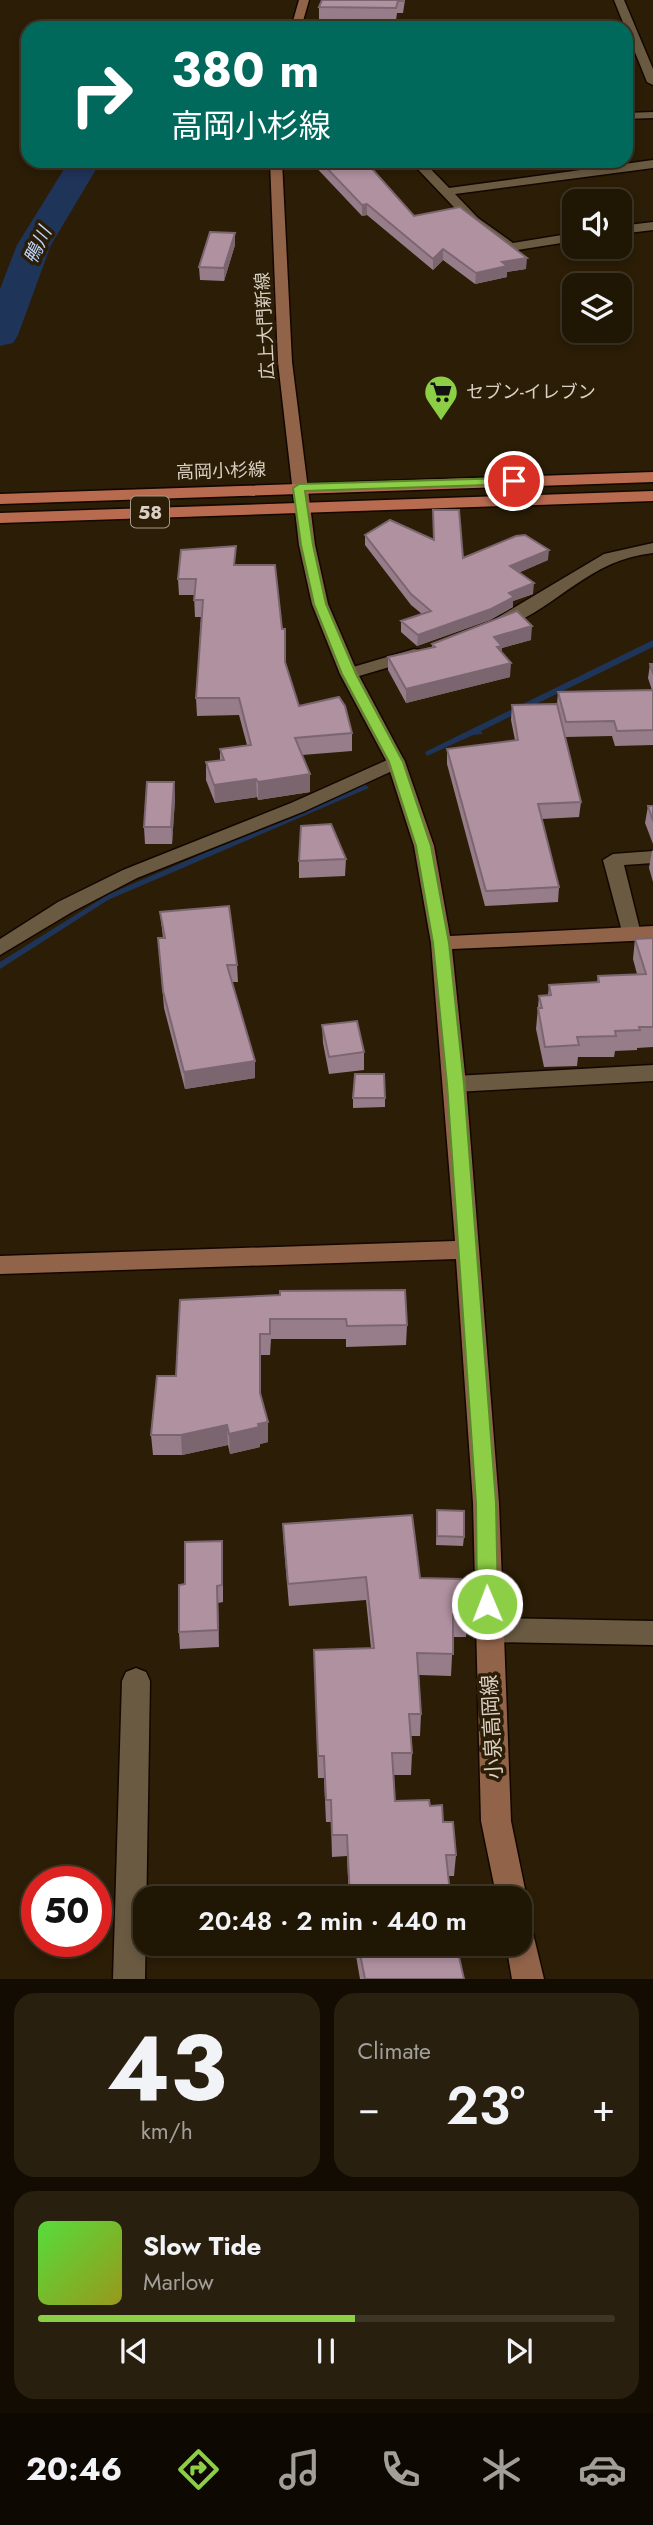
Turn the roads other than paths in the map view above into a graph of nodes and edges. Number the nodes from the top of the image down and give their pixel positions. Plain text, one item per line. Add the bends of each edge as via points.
1 (303, 0) edge
2 (618, 0) edge
3 (298, 21) edge
4 (625, 21) edge
5 (633, 41) edge
6 (653, 82) edge
7 (653, 115) edge
8 (633, 116) edge
9 (653, 164) edge
10 (633, 167) edge
11 (276, 168) edge
12 (423, 168) edge
13 (623, 168) edge
14 (445, 192) junction
15 (653, 226) edge
16 (632, 229) edge
17 (562, 239) edge
18 (653, 477) edge
19 (653, 496) edge
20 (300, 498) junction
21 (0, 499) edge
22 (0, 518) edge
23 (653, 548) edge
24 (482, 630) edge
25 (435, 648) edge
26 (349, 674) junction
27 (396, 762) junction
28 (653, 857) edge
29 (653, 933) edge
30 (631, 934) junction
31 (441, 943) junction
32 (0, 948) edge
33 (653, 1073) edge
34 (455, 1084) junction
35 (468, 1250) junction
36 (0, 1265) edge
37 (488, 1630) junction
38 (653, 1633) edge
39 (136, 1681) dead end
40 (509, 1886) edge
41 (524, 1956) edge
42 (129, 1979) edge
43 (528, 1979) edge

1 - 3 main road
2 - 4 street
5 - 6 street
7 - 8 street
9 - 10 street
11 - 20 main road, 広上大門新線 via 285,362
12 - 14 street
13 - 14 street
14 - 17 street via 474,221 511,247
15 - 16 street
18 - 20 main road, 高岡小杉線 / 58
19 - 20 main road, 高岡小杉線 / 58
20 - 21 main road, 高岡小杉線 / 58
20 - 22 main road, 高岡小杉線 / 58
20 - 26 main road, 小泉高岡線 via 320,604
23 - 24 street via 612,555 518,616
25 - 26 street
26 - 27 main road, 小泉高岡線
27 - 31 main road, 小泉高岡線 via 424,846
27 - 32 street via 130,874
28 - 30 street via 613,859
29 - 30 main road
30 - 31 main road
31 - 34 main road, 小泉高岡線
33 - 34 street
34 - 35 main road, 小泉高岡線
35 - 36 main road
35 - 37 main road, 小泉高岡線 via 486,1503
37 - 38 street
37 - 40 main road, 小泉高岡線 via 496,1821
39 - 42 street
41 - 43 main road

